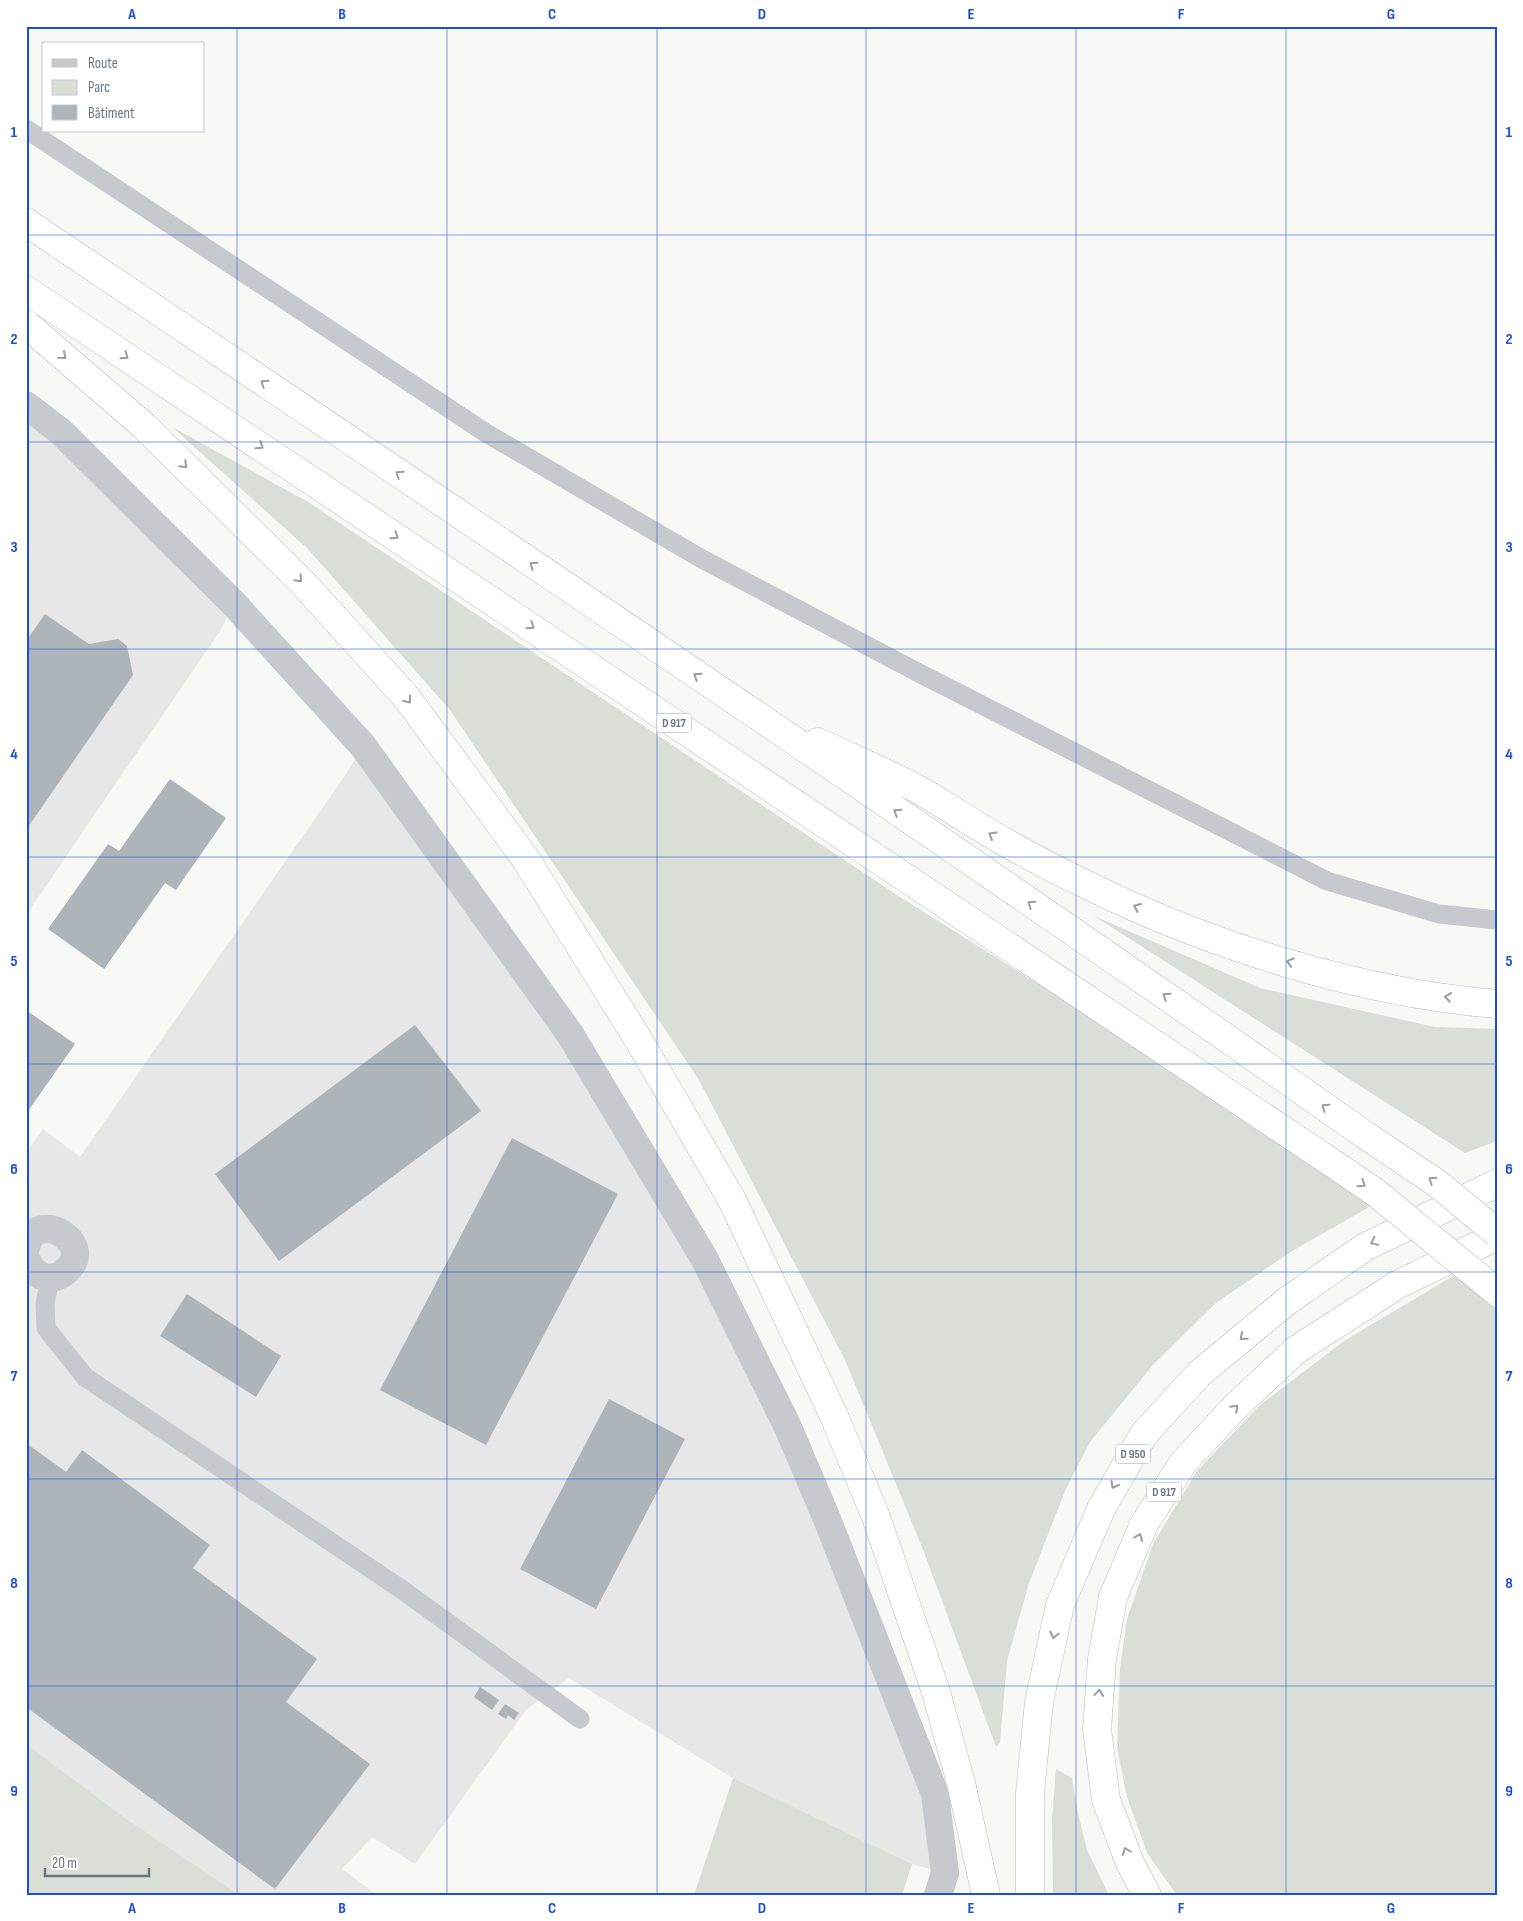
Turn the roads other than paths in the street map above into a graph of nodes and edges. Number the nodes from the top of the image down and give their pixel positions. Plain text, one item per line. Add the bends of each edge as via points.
1 (26, 129) edge
2 (26, 222) edge
3 (26, 290) edge
4 (26, 324) edge
5 (26, 405) edge
6 (737, 703) junction
7 (1497, 920) edge
8 (1497, 1004) edge
9 (1497, 1183) edge
10 (1497, 1234) edge
11 (27, 1247) edge
12 (50, 1278) junction
13 (1497, 1292) edge
14 (580, 1719) dead end
15 (938, 1895) edge
16 (986, 1895) edge
17 (1030, 1895) edge
18 (1147, 1895) edge

1 - 7 lane via 486,433 702,559 1327,881 1439,914
6 -> 2 highway
3 -> 13 highway, D 917, bridge via 1375,1192
4 -> 16 highway via 158,439 302,582 406,698 525,858 638,1039 732,1200 834,1416 876,1517 936,1692 961,1783
5 - 15 street via 60,431 234,604 363,746 570,1034 704,1258 787,1425 820,1502 935,1794 945,1873
8 -> 6 highway via 1395,989 1316,970 1164,920 1014,847 920,790
10 -> 6 highway, bridge via 1438,1184
9 -> 17 highway, D 950 via 1365,1247 1287,1301 1200,1373 1144,1434 1101,1509 1060,1605 1039,1702 1031,1784
18 -> 10 highway, D 917 via 1130,1863 1106,1800 1096,1729 1102,1659 1113,1597 1144,1524 1184,1463 1234,1408 1296,1350 1397,1285
11 - 12 street via 29,1266 38,1275
11 - 12 street via 34,1234 43,1230 63,1232 70,1240 73,1260 68,1269
12 - 14 lane via 45,1304 46,1328 85,1377 404,1591

